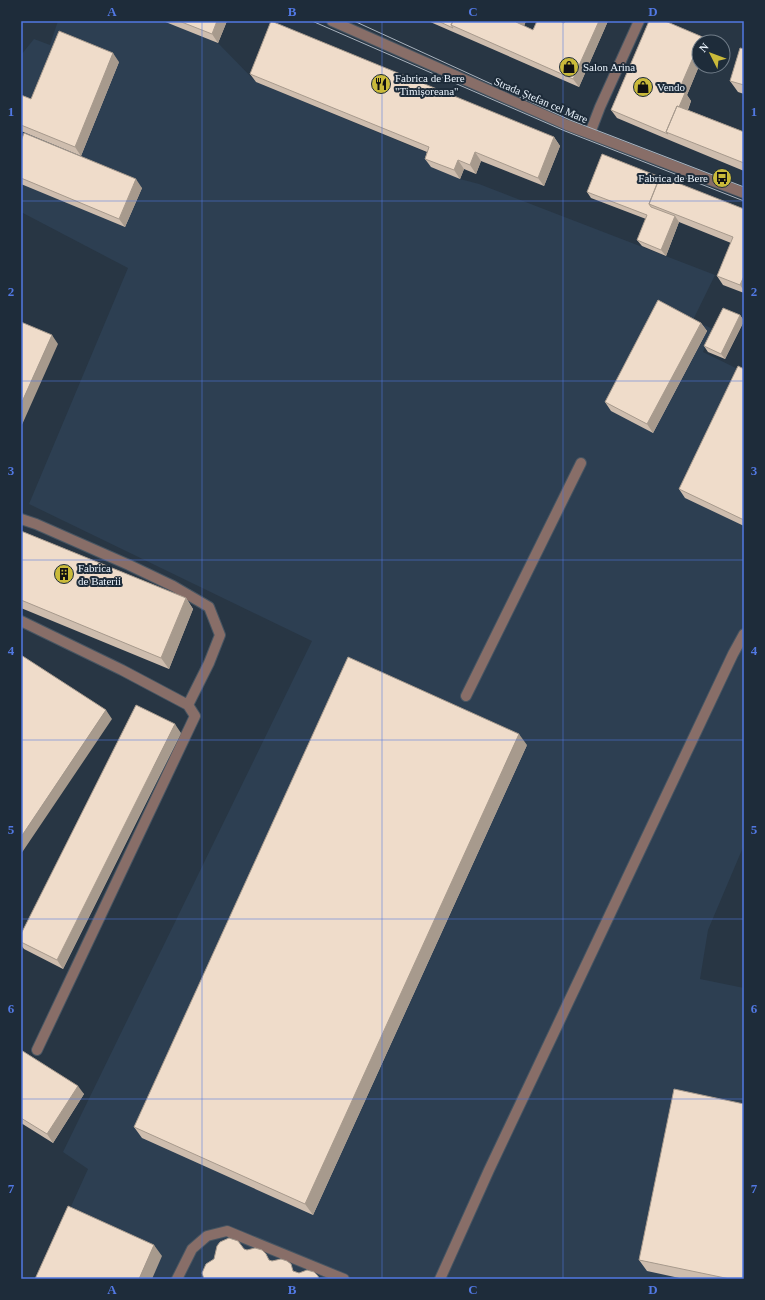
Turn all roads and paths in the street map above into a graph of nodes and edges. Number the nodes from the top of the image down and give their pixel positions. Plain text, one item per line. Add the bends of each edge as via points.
1 (332, 21) edge
2 (639, 21) edge
3 (590, 133) junction
4 (744, 194) edge
5 (580, 463) dead end
6 (21, 519) edge
7 (21, 621) edge
8 (744, 634) edge
9 (466, 696) dead end
10 (188, 705) junction
11 (37, 1050) dead end
12 (177, 1279) edge
13 (344, 1279) edge
14 (440, 1279) edge

1 - 3 street, Strada Ștefan cel Mare
2 - 3 street
3 - 4 street, Strada Ștefan cel Mare
5 - 9 street
6 - 10 street via 129,565 209,607 220,635 209,664
7 - 10 street
8 - 14 street via 489,1170
10 - 11 street via 195,716
12 - 13 street via 192,1249 207,1236 227,1231

